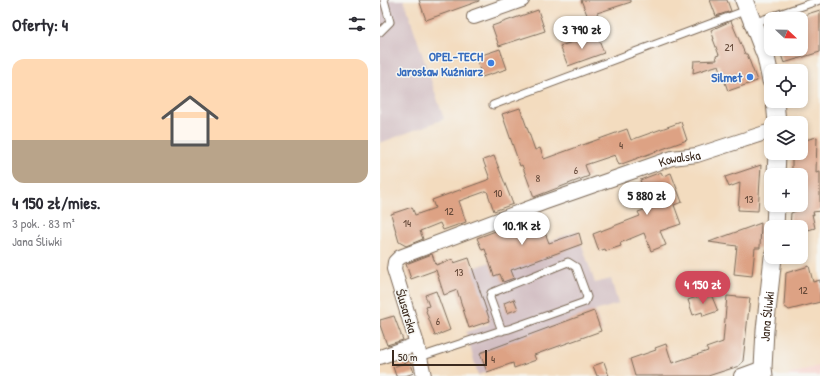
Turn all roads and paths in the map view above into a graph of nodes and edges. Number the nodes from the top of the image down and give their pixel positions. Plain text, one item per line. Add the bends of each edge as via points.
1 (384, 0) edge
2 (522, 0) edge
3 (820, 0) edge
4 (748, 11) edge
5 (474, 17) dead end
6 (380, 32) edge
7 (767, 64) edge
8 (493, 105) dead end
9 (764, 133) edge
10 (772, 264) edge
11 (394, 269) joint
12 (502, 330) junction
13 (419, 350) junction
14 (380, 357) edge
15 (763, 372) edge
16 (424, 376) edge
17 (741, 376) edge

1 - 6 lane via 390,22
2 - 5 street
3 - 4 lane
4 - 7 street
4 - 8 lane
9 - 11 street, Kowalska via 697,155 672,158 543,203 400,256 395,262
10 - 15 street, Jana Śliwki
11 - 13 street, Ślusarska
12 - 12 lane via 585,302 587,297 576,267 568,262 491,293 490,298
12 - 13 lane
13 - 14 street
13 - 16 street, Ślusarska
15 - 17 street

